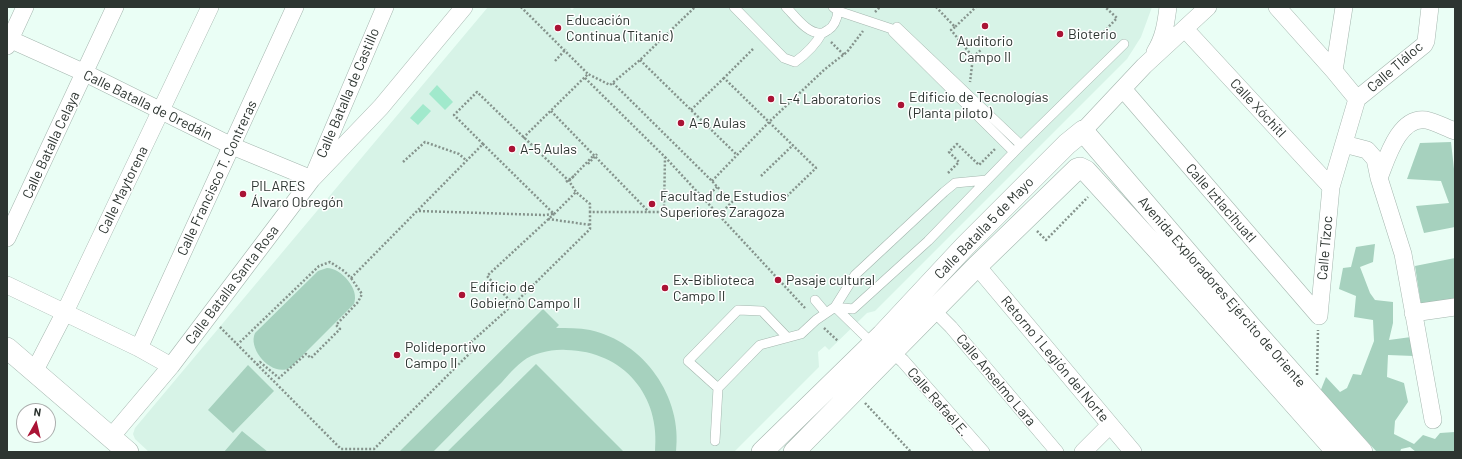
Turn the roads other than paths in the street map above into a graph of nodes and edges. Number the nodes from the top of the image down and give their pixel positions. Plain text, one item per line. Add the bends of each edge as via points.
1 (25, 7) edge
2 (115, 7) edge
3 (210, 7) edge
4 (295, 7) edge
5 (385, 7) edge
6 (464, 7) edge
7 (734, 7) edge
8 (786, 7) edge
9 (1168, 7) edge
10 (1208, 7) edge
11 (1277, 7) edge
12 (1344, 7) edge
13 (1430, 7) edge
14 (836, 9) edge
15 (1186, 29) junction
16 (895, 30) junction
17 (822, 33) junction
18 (8, 41) edge
19 (1124, 44) dead end
20 (1144, 66) junction
21 (1334, 71) junction
22 (85, 73) junction
23 (1123, 89) junction
24 (1357, 99) junction
25 (162, 110) junction
26 (1083, 131) junction
27 (1455, 131) edge
28 (1344, 144) junction
29 (1021, 145) junction
30 (232, 146) junction
31 (1014, 152) junction
32 (1086, 170) joint
33 (1379, 178) junction
34 (312, 179) junction
35 (987, 180) junction
36 (1331, 187) junction
37 (8, 232) edge
38 (977, 266) junction
39 (7, 285) edge
40 (815, 300) dead end
41 (835, 307) junction
42 (1455, 307) edge
43 (934, 310) junction
44 (826, 313) junction
45 (1414, 313) junction
46 (64, 314) junction
47 (1319, 316) joint
48 (787, 337) junction
49 (875, 341) junction
50 (7, 348) edge
51 (139, 348) junction
52 (893, 352) junction
53 (171, 366) junction
54 (34, 372) junction
55 (718, 388) junction
56 (1433, 420) dead end
57 (1110, 425) junction
58 (111, 437) junction
59 (715, 441) dead end
60 (801, 450) edge
61 (128, 452) edge
62 (762, 452) edge
63 (983, 452) edge
64 (1057, 452) edge
65 (1083, 452) edge
66 (1133, 452) edge
67 (1337, 452) edge
68 (1362, 452) edge

1 - 18 street
2 - 22 street, Calle Batalla Celaya
3 - 25 street, Calle Maytorena
4 - 30 street, Calle Francisco T. Contreras
5 - 34 street, Calle Batalla de Castillo
6 - 34 street, Calle Batalla Santa Rosa via 381,107
7 - 17 lane via 784,58 794,62 807,53
8 - 17 lane via 811,31
9 - 20 street via 1161,44
10 - 15 street, Calle Batalla 5 de Mayo
11 - 21 street
12 - 21 street
13 - 24 street, Calle Tláloc via 1424,45
14 - 16 lane
14 - 17 lane via 837,18 832,28
15 - 20 street, Calle Batalla 5 de Mayo
15 - 36 street, Calle Xóchitl
16 - 29 lane via 897,27
16 - 31 lane via 893,32
18 - 22 street, Calle Batalla de Oredáin
19 - 29 lane
20 - 23 street, Calle Batalla 5 de Mayo
21 - 24 street
22 - 25 street, Calle Batalla de Oredáin
22 - 37 street, Calle Batalla Celaya
23 - 26 street, Calle Batalla 5 de Mayo
23 - 47 street, Calle Iztlacihuatl
24 - 28 street, Calle Tízoc
25 - 30 street, Calle Batalla de Oredáin
25 - 46 street, Calle Maytorena
26 - 49 street, Calle Batalla 5 de Mayo via 1067,144
26 - 68 street, Avenida Exploradores Ejército de Oriente
27 - 33 street via 1426,120 1406,126 1390,150
28 - 33 street via 1367,150 1372,154
28 - 36 street, Calle Tízoc
29 - 31 lane
30 - 34 street, Calle Batalla de Oredáin
30 - 51 street, Calle Francisco T. Contreras
31 - 35 lane
32 - 38 street, Calle Batalla 5 de Mayo via 1077,169
32 - 67 street, Avenida Exploradores Ejército de Oriente
33 - 45 street via 1403,254
34 - 53 street, Calle Batalla Santa Rosa
35 - 41 lane via 928,241 853,309
35 - 41 lane via 955,183 944,192 855,275
36 - 47 street, Calle Tízoc
38 - 43 street, Calle Batalla 5 de Mayo
38 - 57 street, Retorno 1 Legión del Norte
39 - 46 street
40 - 44 lane
41 - 44 lane
41 - 49 lane
42 - 45 street
43 - 52 street, Calle Batalla 5 de Mayo
43 - 64 street, Calle Anselmo Lara
44 - 48 lane via 801,334
45 - 56 street
46 - 51 street
46 - 54 street, Calle Maytorena
48 - 55 lane via 760,345
48 - 55 lane via 762,311 738,310 688,361
49 - 52 street
49 - 62 street, Calle Batalla 5 de Mayo
50 - 54 street
51 - 53 street
52 - 60 street, Calle Batalla 5 de Mayo
52 - 63 street, Calle Rafaél E.
53 - 58 street, Calle Batalla Santa Rosa
54 - 58 street
55 - 59 lane
57 - 65 street
57 - 66 street, Retorno 1 Legión del Norte
58 - 61 street

